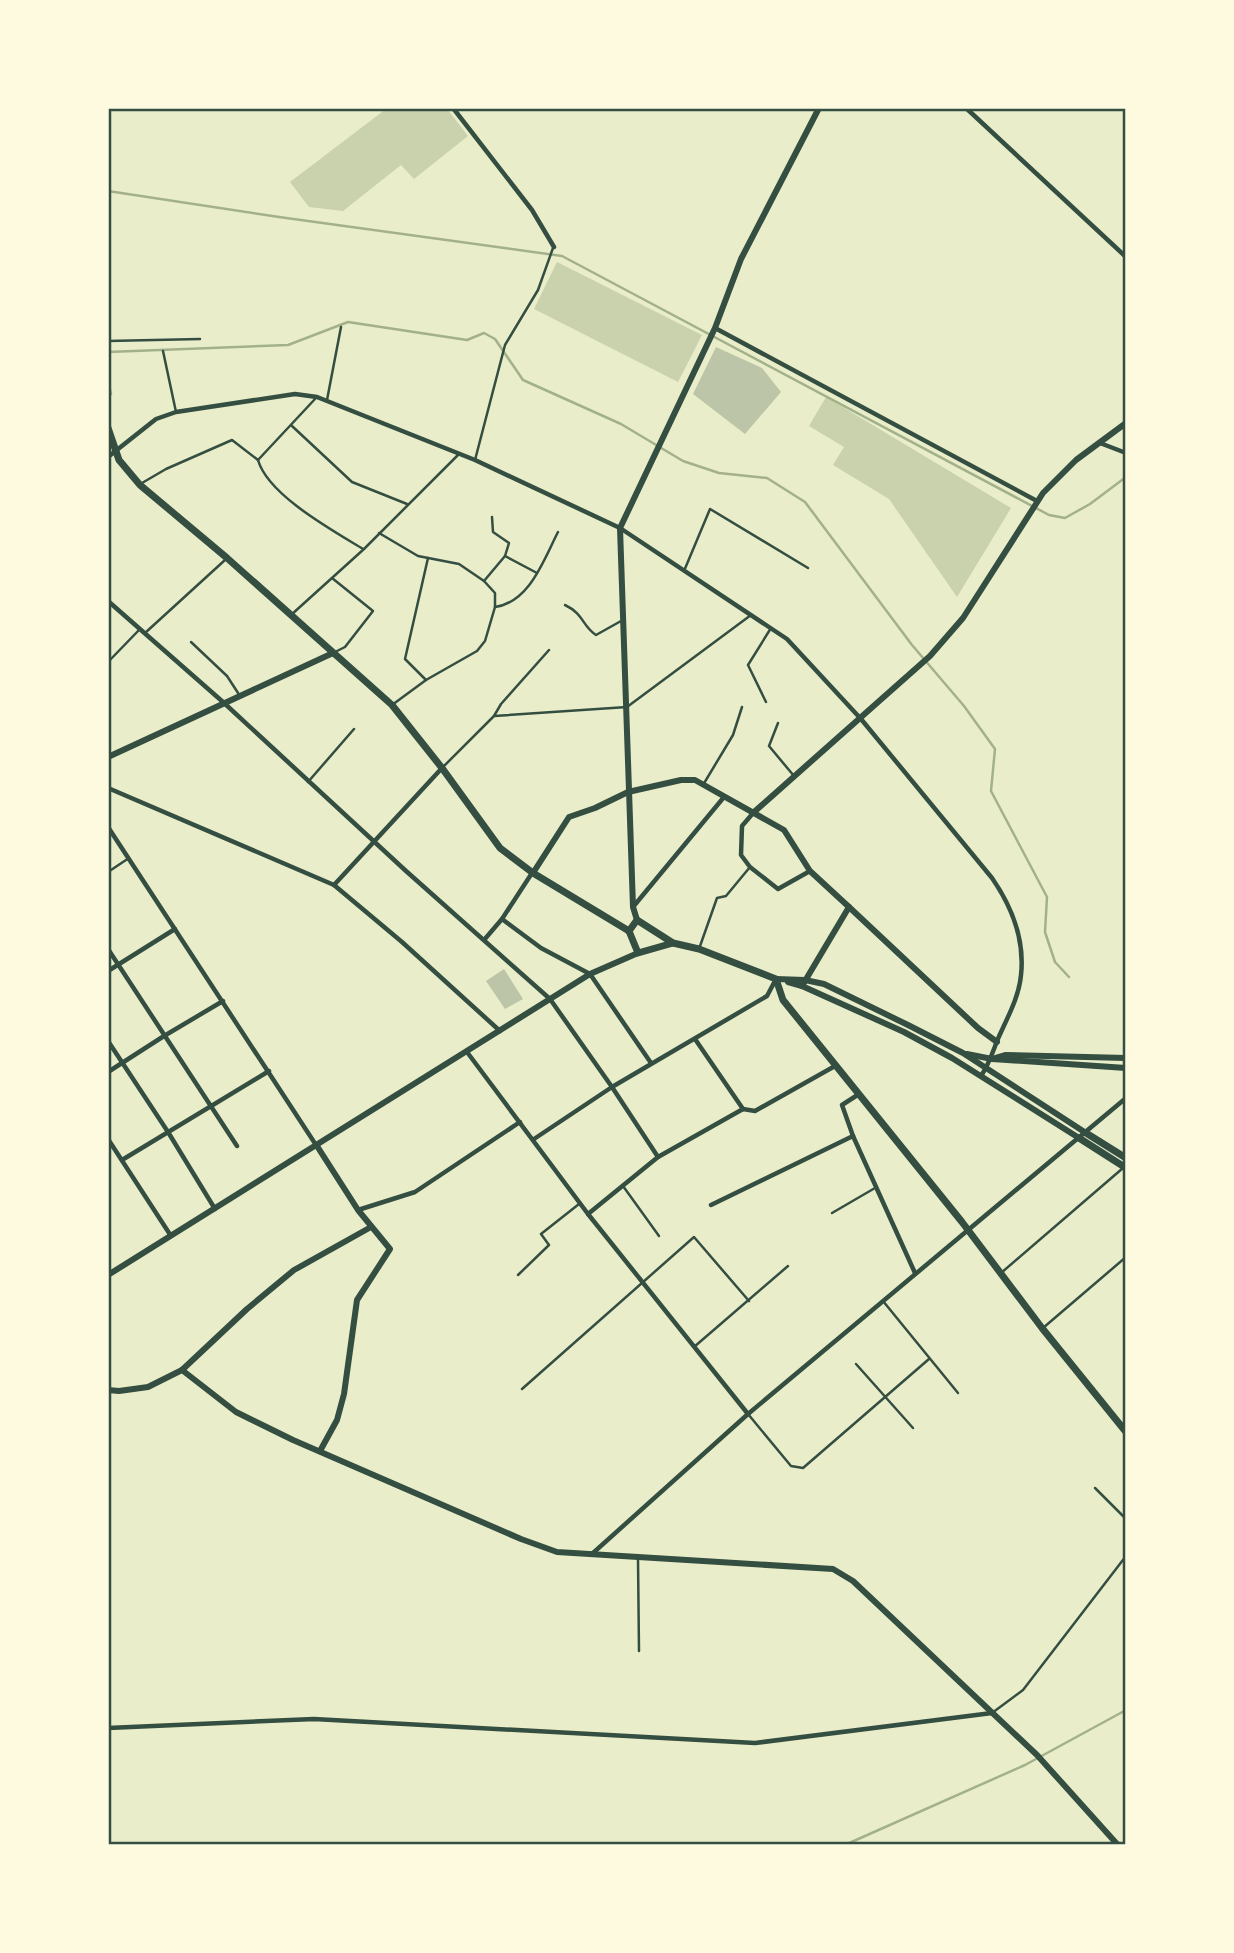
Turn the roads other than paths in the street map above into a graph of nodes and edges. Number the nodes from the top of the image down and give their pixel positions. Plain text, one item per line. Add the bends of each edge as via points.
1 (453, 108) edge
2 (811, 108) edge
3 (819, 108) edge
4 (966, 108) edge
5 (814, 119) junction
6 (553, 249) joint
7 (1125, 257) edge
8 (341, 327) dead end
9 (715, 328) junction
10 (200, 339) dead end
11 (108, 341) edge
12 (163, 351) dead end
13 (317, 397) junction
14 (327, 400) junction
15 (176, 412) junction
16 (1125, 423) edge
17 (292, 426) junction
18 (108, 428) edge
19 (1099, 443) junction
20 (116, 452) junction
21 (1125, 453) edge
22 (459, 454) junction
23 (108, 457) edge
24 (258, 460) junction
25 (475, 460) junction
26 (140, 485) junction
27 (1037, 502) junction
28 (407, 504) junction
29 (492, 517) dead end
30 (620, 528) junction
31 (558, 532) dead end
32 (379, 533) junction
33 (363, 549) junction
34 (505, 556) junction
35 (227, 558) junction
36 (428, 558) junction
37 (807, 568) dead end
38 (684, 571) junction
39 (537, 573) junction
40 (332, 578) junction
41 (484, 581) junction
42 (108, 601) edge
43 (565, 605) dead end
44 (495, 607) junction
45 (291, 615) junction
46 (752, 615) junction
47 (624, 620) junction
48 (771, 628) junction
49 (143, 631) junction
50 (191, 642) dead end
51 (549, 650) dead end
52 (333, 653) junction
53 (108, 662) edge
54 (426, 680) junction
55 (240, 696) junction
56 (223, 702) junction
57 (766, 702) dead end
58 (392, 705) junction
59 (627, 707) junction
60 (742, 707) dead end
61 (494, 716) junction
62 (860, 719) junction
63 (778, 723) dead end
64 (354, 729) dead end
65 (108, 757) edge
66 (442, 768) junction
67 (795, 776) junction
68 (308, 782) junction
69 (703, 785) junction
70 (108, 788) edge
71 (628, 792) junction
72 (724, 797) junction
73 (754, 812) junction
74 (108, 827) edge
75 (373, 842) junction
76 (129, 859) junction
77 (750, 867) junction
78 (810, 871) junction
79 (108, 872) edge
80 (533, 873) junction
81 (334, 885) junction
82 (633, 907) junction
83 (849, 907) junction
84 (502, 919) junction
85 (637, 920) junction
86 (175, 929) junction
87 (629, 931) junction
88 (484, 940) junction
89 (673, 943) junction
90 (108, 949) edge
91 (699, 949) junction
92 (638, 953) junction
93 (119, 965) junction
94 (108, 971) edge
95 (590, 974) junction
96 (775, 979) junction
97 (804, 983) junction
98 (550, 999) junction
99 (223, 1000) junction
100 (500, 1031) junction
101 (164, 1035) junction
102 (695, 1039) junction
103 (108, 1041) edge
104 (997, 1042) junction
105 (467, 1052) junction
106 (962, 1053) junction
107 (952, 1058) junction
108 (1125, 1058) edge
109 (992, 1059) junction
110 (123, 1063) junction
111 (651, 1063) junction
112 (837, 1065) junction
113 (1125, 1068) edge
114 (986, 1069) junction
115 (108, 1072) edge
116 (269, 1072) junction
117 (981, 1076) junction
118 (612, 1087) junction
119 (860, 1093) junction
120 (1125, 1098) edge
121 (209, 1105) junction
122 (743, 1109) junction
123 (520, 1122) junction
124 (168, 1132) junction
125 (853, 1136) junction
126 (1083, 1136) junction
127 (108, 1139) edge
128 (534, 1139) junction
129 (237, 1146) dead end
130 (317, 1146) junction
131 (658, 1157) junction
132 (1125, 1158) edge
133 (122, 1160) junction
134 (1125, 1167) edge
135 (623, 1186) junction
136 (876, 1187) junction
137 (581, 1203) junction
138 (711, 1205) dead end
139 (215, 1209) junction
140 (358, 1210) junction
141 (832, 1213) dead end
142 (588, 1214) junction
143 (371, 1227) junction
144 (968, 1229) junction
145 (171, 1236) junction
146 (659, 1236) dead end
147 (1125, 1257) edge
148 (788, 1266) dead end
149 (915, 1273) junction
150 (1001, 1273) junction
151 (518, 1275) dead end
152 (108, 1276) edge
153 (644, 1280) junction
154 (749, 1301) junction
155 (883, 1301) junction
156 (1042, 1328) junction
157 (694, 1347) junction
158 (929, 1359) junction
159 (856, 1364) dead end
160 (182, 1370) junction
161 (522, 1389) dead end
162 (108, 1390) edge
163 (958, 1393) dead end
164 (886, 1397) junction
165 (748, 1415) junction
166 (913, 1428) dead end
167 (1125, 1432) edge
168 (320, 1451) junction
169 (1095, 1488) dead end
170 (1125, 1519) edge
171 (593, 1553) junction
172 (638, 1556) junction
173 (1125, 1556) edge
174 (639, 1651) dead end
175 (992, 1713) junction
176 (108, 1728) edge
177 (1117, 1844) edge

1 - 6 street via 532,210
2 - 5 street
3 - 5 street
4 - 7 street
5 - 9 street via 741,258
6 - 25 lane via 538,290 504,347
8 - 14 lane
9 - 27 street
9 - 30 street
10 - 11 lane
12 - 15 lane
13 - 14 street
13 - 15 street via 295,394
13 - 17 lane
14 - 22 street
15 - 20 street via 156,419
16 - 19 street
17 - 24 lane
17 - 28 lane via 352,482
18 - 20 main road
19 - 21 street
19 - 27 street via 1076,460
20 - 23 street
20 - 26 main road
22 - 25 street
22 - 28 lane
24 - 26 lane via 232,440
24 - 33 lane via 262,474 310,517
25 - 30 street
26 - 35 main road
27 - 62 street via 963,618 930,656
28 - 32 lane
29 - 34 lane via 493,532 509,543
30 - 38 street
30 - 47 street
31 - 39 lane
32 - 33 lane
32 - 36 lane
33 - 40 lane
34 - 39 lane
34 - 41 lane
35 - 45 main road
35 - 49 lane
36 - 41 lane via 459,564
36 - 54 lane via 405,659
37 - 38 lane via 710,509
38 - 46 street
39 - 44 lane via 528,588 505,606
40 - 45 lane
40 - 52 lane via 373,611 345,647
41 - 44 lane via 495,593
42 - 49 street
43 - 47 lane via 577,611 596,635
44 - 54 lane via 485,641 477,651
45 - 52 main road
46 - 48 street
46 - 59 lane
47 - 59 street
48 - 57 lane via 748,665
48 - 62 street via 787,639
49 - 53 lane
49 - 56 street
50 - 55 lane via 227,676
51 - 61 lane
52 - 55 street
52 - 58 main road
54 - 58 lane
55 - 56 street
56 - 65 street
56 - 68 street
58 - 66 main road
59 - 61 lane
59 - 71 street
60 - 69 lane via 733,735
61 - 66 lane
62 - 67 street
62 - 104 street via 1008,902 1021,941 1021,976
63 - 67 lane via 769,746
64 - 68 lane
66 - 75 street
66 - 80 main road via 500,848
67 - 73 street
68 - 75 street
69 - 71 street via 681,780
69 - 72 street
70 - 81 street
71 - 80 street via 569,817
71 - 82 street
72 - 73 street
72 - 82 street
73 - 77 street via 742,826 741,855
73 - 78 street via 784,830
74 - 76 street
75 - 81 street
75 - 88 street
76 - 79 lane
76 - 86 street
77 - 78 street via 778,889
77 - 91 lane via 726,896 718,898
78 - 83 street
80 - 84 street
80 - 87 main road
81 - 100 street
82 - 85 street
83 - 97 street
83 - 104 street
84 - 88 street
84 - 95 street via 541,948
85 - 87 main road
85 - 89 main road
86 - 93 street
86 - 99 street
87 - 92 main road
88 - 98 street
89 - 91 main road
89 - 92 main road
90 - 93 street
91 - 96 main road
92 - 95 street
93 - 94 street
93 - 101 street
95 - 98 street
95 - 111 street
96 - 97 street
96 - 102 street via 767,996
96 - 112 main road via 783,1000
97 - 106 street via 824,984
97 - 107 street
98 - 100 street
98 - 118 street
99 - 101 street
99 - 116 street
100 - 105 street
101 - 110 street
101 - 121 street
102 - 111 street
102 - 122 street
103 - 110 street
104 - 109 street
105 - 123 street
105 - 130 street
106 - 107 street
106 - 109 street
106 - 114 street
107 - 117 street
108 - 109 street via 1005,1055
109 - 113 street
109 - 114 street
110 - 115 street
110 - 124 street
111 - 118 street
112 - 119 main road
112 - 122 street via 755,1111
114 - 117 street
114 - 126 street
116 - 121 street
116 - 130 street
117 - 126 street
118 - 128 street
118 - 131 street
119 - 125 street via 842,1105
119 - 144 main road
120 - 126 street
121 - 124 street
121 - 129 street
122 - 131 street
123 - 128 street
123 - 140 street via 415,1192
124 - 133 street
124 - 139 street
125 - 136 street
125 - 138 street
126 - 132 main road
126 - 134 main road
126 - 144 street
127 - 133 street
128 - 137 street
130 - 139 street
130 - 140 street
131 - 135 street
133 - 145 street
134 - 150 lane
135 - 142 street
135 - 146 lane
136 - 141 lane
136 - 149 street
137 - 142 street
137 - 151 lane via 541,1234 549,1245
139 - 145 street
140 - 143 street
142 - 153 street
143 - 160 street via 294,1270
143 - 168 street via 390,1249 357,1300 345,1394
144 - 149 street
144 - 150 main road
145 - 152 street
147 - 156 lane
148 - 154 lane
149 - 155 street
150 - 156 main road
153 - 154 lane via 694,1237
153 - 157 street
153 - 161 lane
154 - 157 lane
155 - 158 lane
155 - 165 street
156 - 167 main road
157 - 165 street
158 - 163 lane
158 - 164 lane
159 - 164 lane
160 - 162 street via 148,1387
160 - 168 street via 236,1412
164 - 165 lane via 803,1468 791,1466
164 - 166 lane
165 - 171 street
168 - 171 street via 521,1539 557,1552
169 - 170 lane
171 - 172 street
172 - 174 lane
172 - 175 street via 833,1569 853,1581
173 - 175 lane via 1023,1690
175 - 176 street via 755,1743 324,1720
175 - 177 street via 1037,1755

